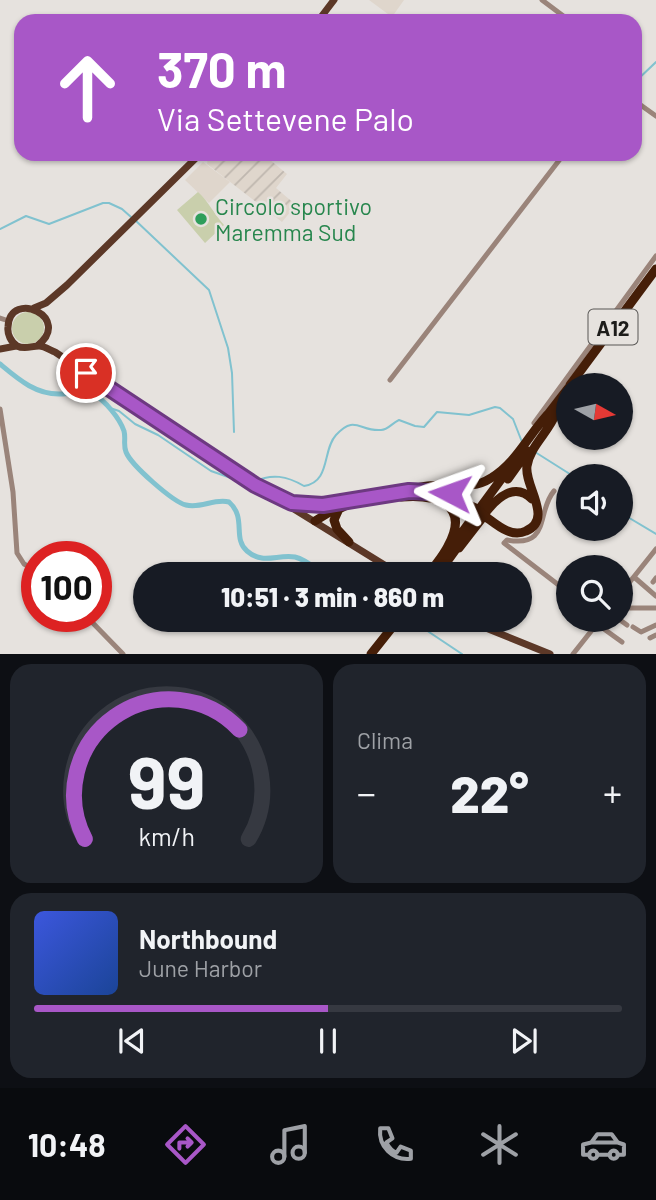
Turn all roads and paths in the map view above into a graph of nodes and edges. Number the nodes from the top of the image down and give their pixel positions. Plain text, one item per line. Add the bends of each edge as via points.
1 (334, 0) edge
2 (542, 0) edge
3 (323, 14) edge
4 (561, 14) edge
5 (193, 161) edge
6 (559, 161) edge
7 (656, 256) edge
8 (656, 269) edge
9 (656, 278) edge
10 (58, 292) junction
11 (33, 308) junction
12 (45, 317) junction
13 (0, 318) edge
14 (9, 321) junction
15 (8, 334) junction
16 (47, 336) junction
17 (37, 346) junction
18 (19, 347) junction
19 (0, 350) edge
20 (55, 352) junction
21 (579, 373) edge
22 (586, 373) edge
23 (390, 380) dead end
24 (556, 408) edge
25 (0, 409) edge
26 (554, 411) joint
27 (534, 422) dead end
28 (528, 447) junction
29 (554, 491) dead end
30 (406, 494) junction
31 (278, 498) junction
32 (323, 505) junction
33 (343, 506) junction
34 (482, 513) junction
35 (315, 521) junction
36 (349, 541) junction
37 (656, 549) edge
38 (21, 558) edge
39 (381, 562) edge
40 (440, 562) edge
41 (444, 562) edge
42 (634, 577) joint
43 (556, 583) edge
44 (656, 596) edge
45 (633, 608) edge
46 (656, 608) edge
47 (656, 625) edge
48 (633, 628) edge
49 (101, 632) edge
50 (388, 632) edge
51 (395, 632) edge
52 (499, 632) edge
53 (591, 632) edge
54 (610, 632) edge
55 (622, 642) dead end
56 (122, 654) edge
57 (371, 654) edge
58 (378, 654) edge
59 (550, 654) edge
60 (573, 654) edge

1 - 3 main road
2 - 4 street
5 - 10 main road
6 - 23 street
7 - 27 street
8 - 21 highway, A12
9 - 22 highway, A12
10 - 11 main road
10 - 12 main road
11 - 12 main road
11 - 14 main road via 16,311
12 - 16 main road
13 - 14 street
14 - 15 main road
15 - 18 main road
15 - 19 main road
16 - 17 main road
16 - 20 main road
17 - 18 main road
17 - 20 main road
18 - 19 main road
20 - 31 main road
24 - 26 highway, A12
25 - 38 street
26 - 28 highway
28 - 30 highway via 483,483 433,486
28 - 34 highway
28 - 34 highway via 527,474 538,508 534,525 512,533
29 - 43 street via 539,531 526,541 504,543
30 - 32 highway
30 - 33 highway
30 - 34 highway via 445,492
30 - 40 highway via 437,498 453,512 453,536
31 - 32 highway
31 - 35 main road
32 - 35 highway via 316,510
33 - 35 highway
33 - 36 highway via 335,513 334,523
34 - 34 highway via 514,491 528,495 536,509 532,524 519,531 506,529
34 - 41 highway
35 - 36 main road
36 - 39 main road
37 - 42 street
42 - 44 street
45 - 46 street
47 - 48 street via 641,632
49 - 56 street
50 - 57 highway
51 - 58 highway
52 - 59 main road
53 - 60 street
54 - 55 street

